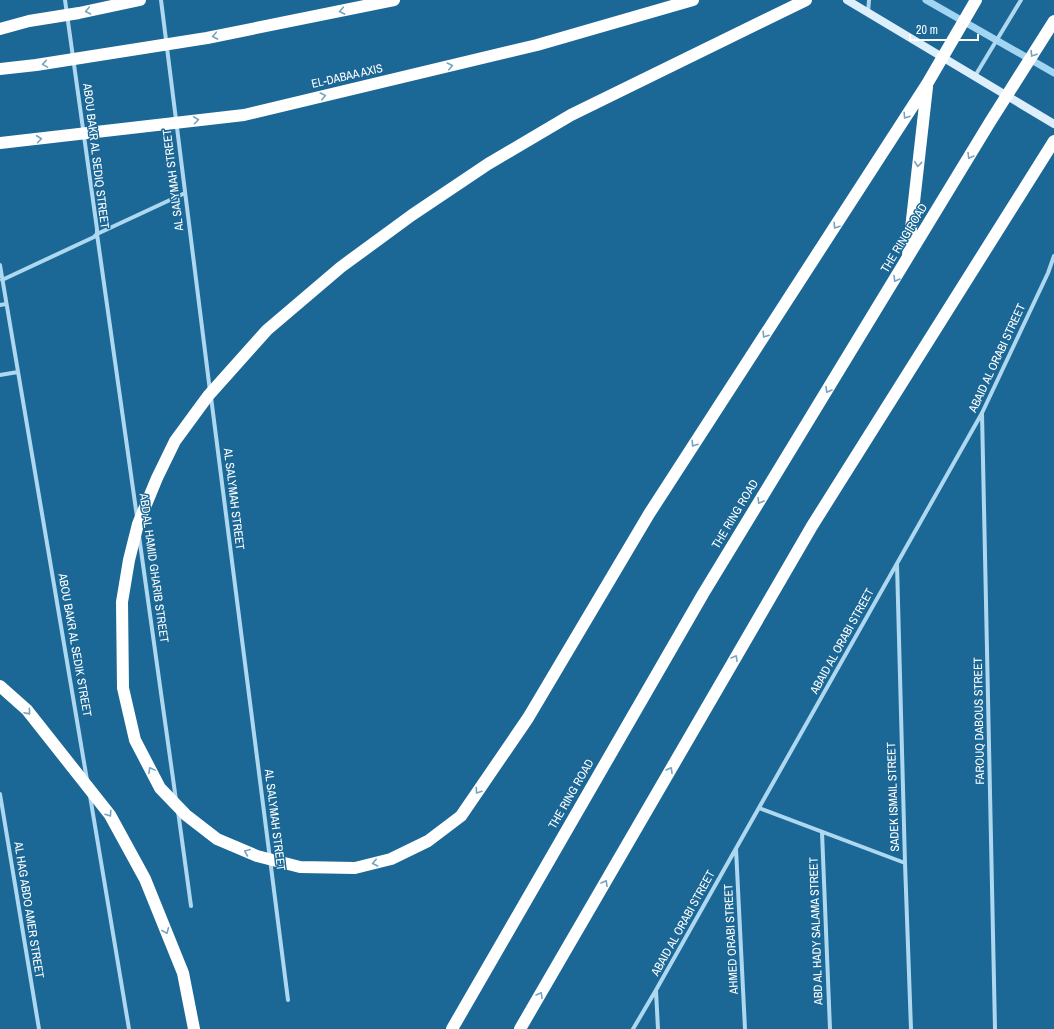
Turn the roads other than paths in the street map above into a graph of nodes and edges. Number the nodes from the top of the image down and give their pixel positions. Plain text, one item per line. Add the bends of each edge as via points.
1 (65, 0) edge
2 (140, 0) edge
3 (161, 0) edge
4 (394, 0) edge
5 (693, 0) edge
6 (806, 0) edge
7 (847, 0) edge
8 (869, 0) edge
9 (976, 0) edge
10 (1022, 0) edge
11 (868, 13) junction
12 (1054, 21) edge
13 (0, 29) edge
14 (0, 69) edge
15 (975, 77) junction
16 (927, 84) junction
17 (1054, 124) edge
18 (1054, 141) edge
19 (0, 143) edge
20 (185, 192) junction
21 (97, 234) junction
22 (1054, 256) edge
23 (908, 259) junction
24 (0, 265) edge
25 (2, 280) junction
26 (6, 304) junction
27 (0, 305) edge
28 (18, 372) junction
29 (0, 375) edge
30 (982, 413) junction
31 (897, 564) junction
32 (0, 686) edge
33 (0, 794) edge
34 (759, 808) junction
35 (822, 832) junction
36 (736, 848) junction
37 (905, 862) junction
38 (191, 906) dead end
39 (656, 990) junction
40 (288, 1000) dead end
41 (39, 1029) edge
42 (130, 1029) edge
43 (194, 1029) edge
44 (452, 1029) edge
45 (520, 1029) edge
46 (633, 1029) edge
47 (658, 1029) edge
48 (745, 1029) edge
49 (830, 1029) edge
50 (911, 1029) edge
51 (995, 1029) edge

1 - 21 street, ABOU BAKR AL SEDIQ STREET
2 -> 13 highway via 29,20
3 - 20 street, AL SALYMAH STREET
4 -> 14 highway via 206,38 36,66
19 -> 5 highway, EL-DABAA AXIS via 244,115 537,45
16 -> 6 highway via 649,514 528,718 461,816 428,842 391,859 355,868 300,867 257,856 217,839 186,815 160,788 135,740 122,688 122,602 129,560 138,524 175,441 208,396 267,330 341,267 412,215 488,164 570,115
7 - 11 main road
8 - 11 street
9 - 16 highway
10 - 15 street
11 - 15 main road
12 -> 23 highway, THE RING ROAD
15 - 17 main road
16 -> 23 highway
45 -> 18 highway via 812,526
20 - 21 street
20 - 40 street, AL SALYMAH STREET
21 - 25 street, ABOU BAKR AL SEDIQ STREET
21 - 38 street, ABD AL HAMID GHARIB STREET
22 - 30 street, ABAID AL ORABI STREET via 1048,274
23 -> 44 highway, THE RING ROAD via 703,594
24 - 25 street, ABOU BAKR AL SEDIK STREET
25 - 26 street, ABOU BAKR AL SEDIK STREET
26 - 27 street
26 - 28 street, ABOU BAKR AL SEDIK STREET
28 - 29 street
28 - 42 street, ABOU BAKR AL SEDIK STREET
30 - 31 street, ABAID AL ORABI STREET
30 - 51 street, FAROUQ DABOUS STREET
31 - 34 street, ABAID AL ORABI STREET
31 - 37 street, SADEK ISMAIL STREET
32 -> 43 highway via 27,710 110,815 145,879 183,973
33 - 41 street, AL HAG ABDO AMER STREET
34 - 35 street
34 - 36 street, ABAID AL ORABI STREET
35 - 37 street
35 - 49 street, ABD AL HADY SALAMA STREET
36 - 39 street, ABAID AL ORABI STREET
36 - 48 street, AHMED ORABI STREET
37 - 50 street, SADEK ISMAIL STREET
39 - 46 street, ABAID AL ORABI STREET
39 - 47 street

